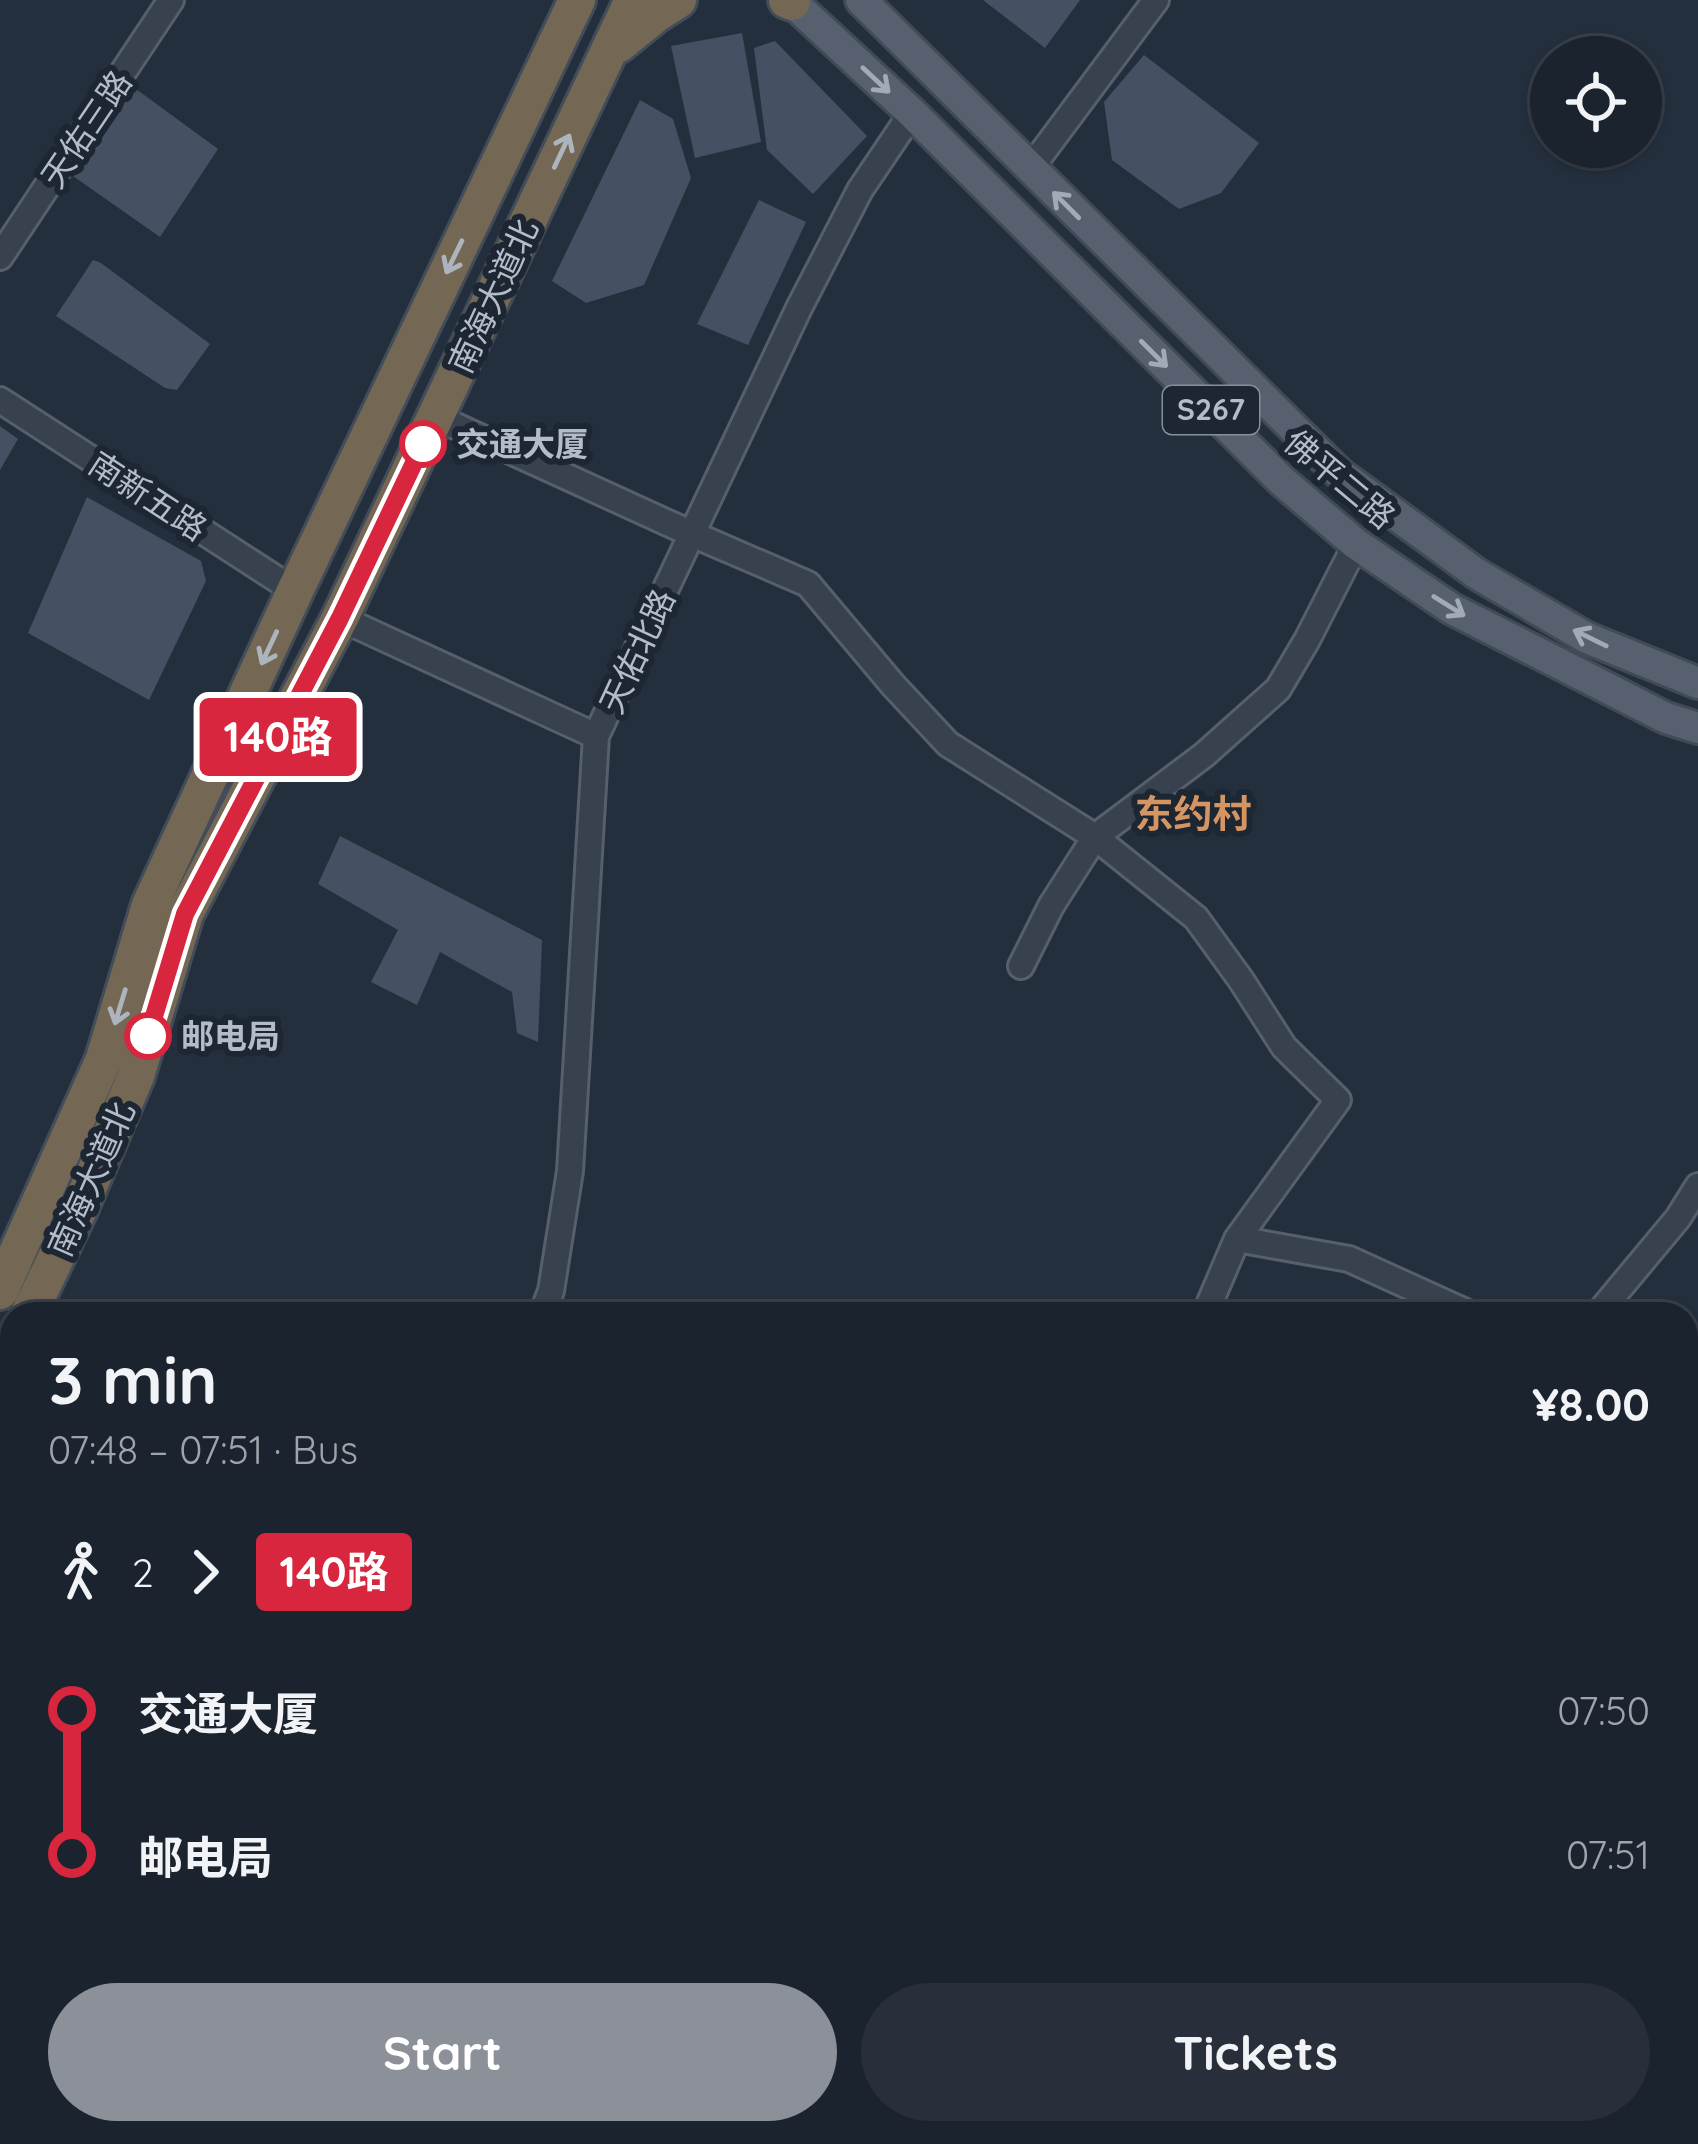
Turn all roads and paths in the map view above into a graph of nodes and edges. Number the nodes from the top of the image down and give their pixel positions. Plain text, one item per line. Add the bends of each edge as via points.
1 (171, 0) edge
2 (577, 0) edge
3 (633, 0) edge
4 (677, 0) edge
5 (790, 0) edge
6 (861, 0) edge
7 (1156, 0) edge
8 (608, 54) junction
9 (912, 113) junction
10 (1030, 169) junction
11 (0, 257) edge
12 (0, 400) edge
13 (436, 417) junction
14 (692, 534) junction
15 (1356, 544) junction
16 (296, 591) junction
17 (340, 618) junction
18 (1698, 683) edge
19 (1698, 728) edge
20 (596, 736) junction
21 (1095, 837) junction
22 (1021, 966) dead end
23 (1698, 1186) edge
24 (1238, 1239) junction
25 (0, 1291) edge
26 (39, 1302) edge
27 (547, 1302) edge
28 (1209, 1302) edge
29 (1444, 1302) edge
30 (1608, 1302) edge

1 - 11 street, 天佑三路
2 -> 16 highway, 南海大道北
3 - 8 highway, 南海大道北
4 - 8 highway
5 -> 9 main road, 佛平二路 / S267
6 - 10 main road, 佛平二路
7 - 10 street
13 -> 8 highway, 南海大道北
9 - 14 street, 天佑北路 via 860,190
9 -> 15 main road, 佛平二路 / S267 via 1282,481
18 -> 10 main road, 佛平二路 via 1587,638 1477,574 1340,474
12 - 16 street, 南新五路
13 - 14 street
13 - 17 highway, 南海大道北
14 - 20 street, 天佑北路
14 - 21 street via 808,584 948,744
15 -> 19 main road, 佛平二路 / S267 via 1452,609
15 - 21 street via 1278,689
16 -> 25 highway, 南海大道北 via 150,905 104,1059
17 - 20 street
17 - 26 highway, 南海大道北 via 185,914 136,1076
20 - 27 street, 天佑北路 via 571,1171
21 - 22 street
21 - 24 street via 1196,918 1284,1047 1338,1100
23 - 30 street
24 - 28 street
24 - 29 street via 1349,1259

